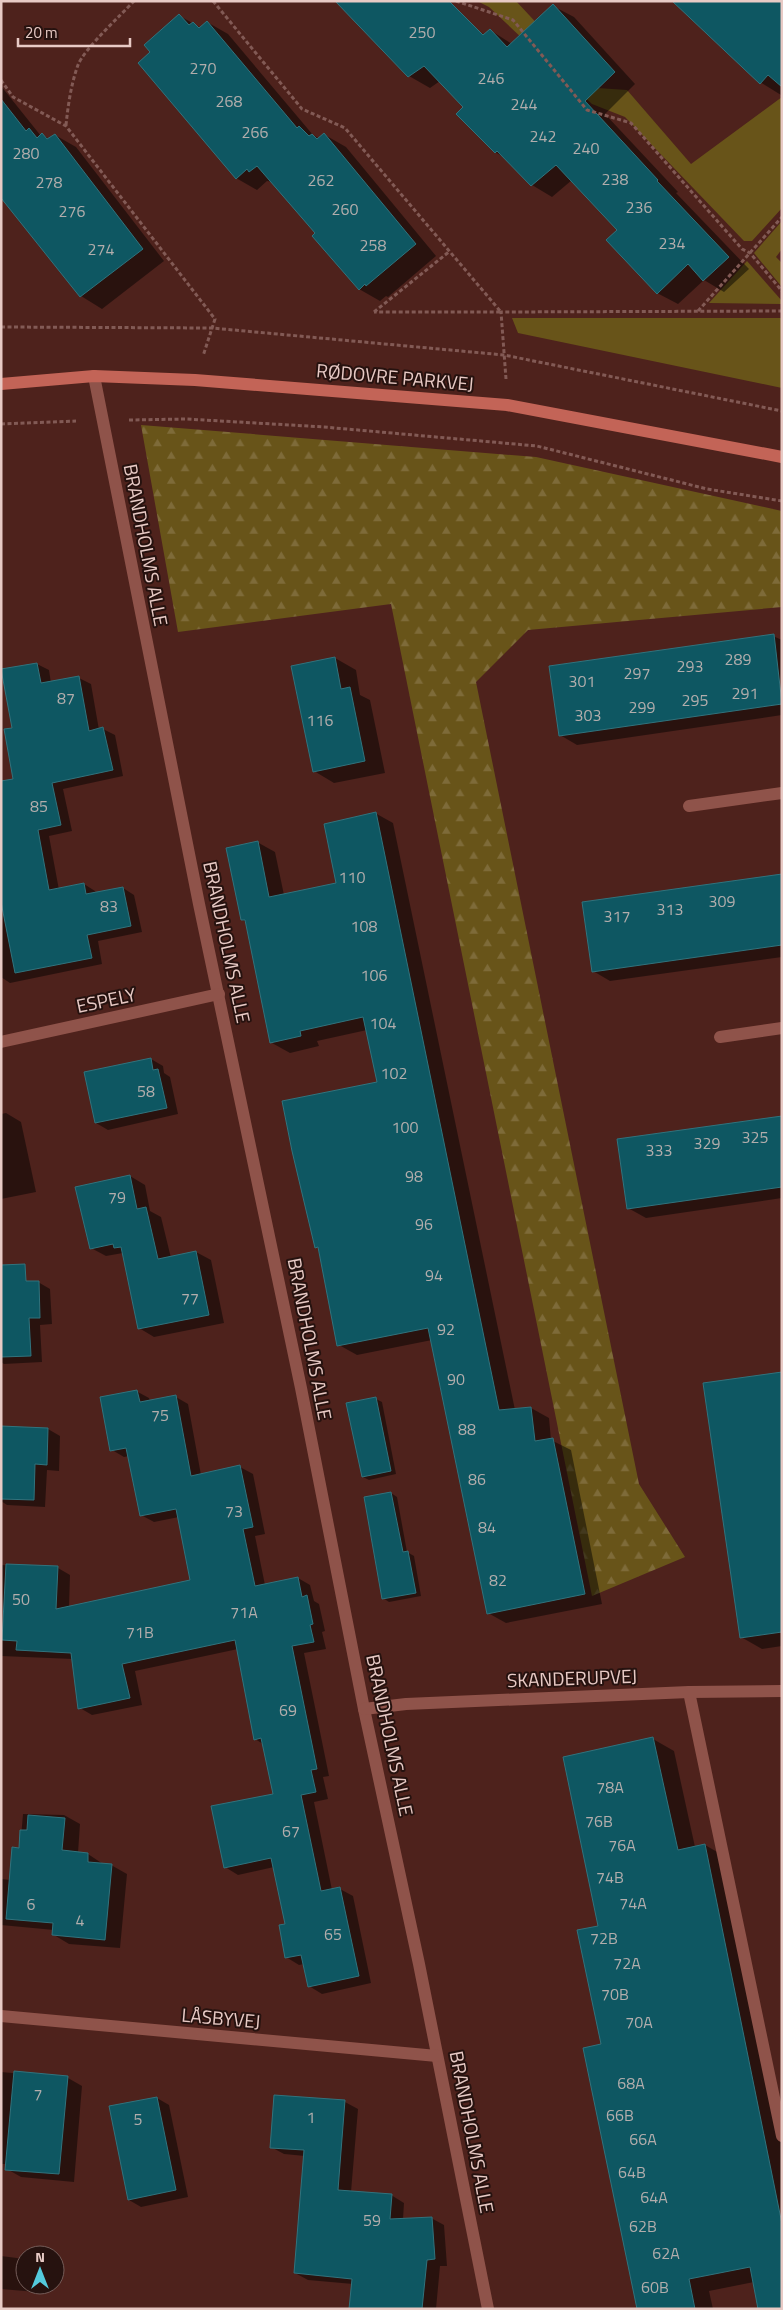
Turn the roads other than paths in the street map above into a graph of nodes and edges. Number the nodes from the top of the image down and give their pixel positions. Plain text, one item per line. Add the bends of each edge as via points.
1 (94, 376) junction
2 (1, 384) edge
3 (782, 457) edge
4 (782, 793) edge
5 (689, 806) dead end
6 (219, 994) junction
7 (782, 1028) edge
8 (720, 1037) dead end
9 (1, 1042) edge
10 (782, 1691) edge
11 (690, 1692) junction
12 (364, 1709) junction
13 (1, 2016) edge
14 (437, 2056) junction
15 (782, 2136) edge
16 (488, 2309) edge

1 - 2 street, RØDOVRE PARKVEJ
1 - 3 street, RØDOVRE PARKVEJ via 195,380 507,405
1 - 6 street, BRANDHOLMS ALLE
4 - 5 street
6 - 9 street, ESPELY
6 - 12 street, BRANDHOLMS ALLE
7 - 8 street
10 - 11 street, SKANDERUPVEJ
11 - 12 street, SKANDERUPVEJ via 406,1704
11 - 15 street
12 - 14 street, BRANDHOLMS ALLE
13 - 14 street, LÅSBYVEJ
14 - 16 street, BRANDHOLMS ALLE

